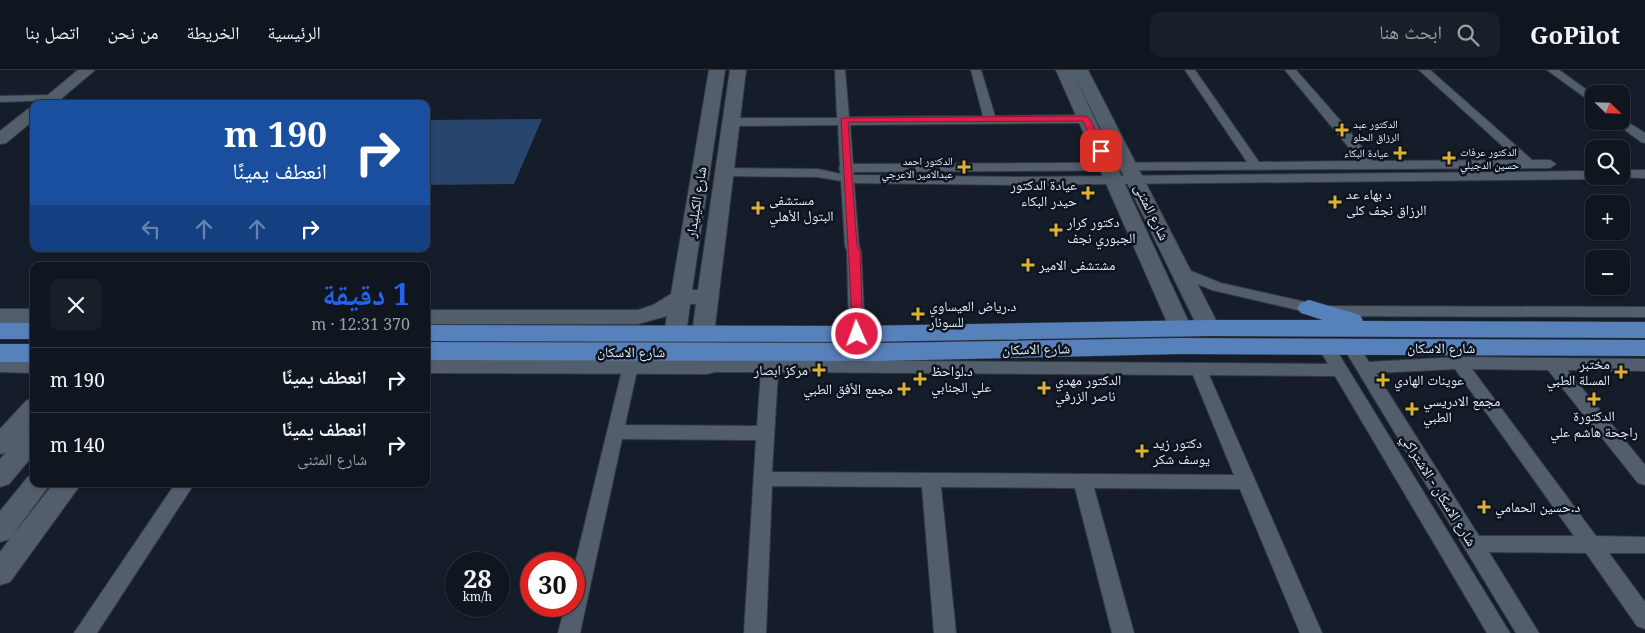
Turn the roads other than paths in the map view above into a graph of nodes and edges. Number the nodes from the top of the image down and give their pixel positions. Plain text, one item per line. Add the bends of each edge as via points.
1 (87, 70) edge
2 (717, 70) edge
3 (738, 70) edge
4 (840, 70) edge
5 (976, 70) edge
6 (1064, 70) edge
7 (1080, 70) edge
8 (1190, 70) edge
9 (1290, 70) edge
10 (1424, 70) edge
11 (1552, 70) edge
12 (1585, 94) edge
13 (0, 99) edge
14 (30, 100) edge
15 (49, 100) edge
16 (30, 115) edge
17 (990, 119) junction
18 (1086, 119) junction
19 (844, 120) junction
20 (731, 122) junction
21 (1630, 128) edge
22 (0, 139) edge
23 (1645, 139) edge
24 (1585, 163) edge
25 (1630, 163) edge
26 (1645, 163) edge
27 (1529, 164) junction
28 (1255, 165) junction
29 (1369, 165) junction
30 (997, 167) junction
31 (724, 172) junction
32 (847, 173) junction
33 (1132, 173) junction
34 (1111, 174) junction
35 (1630, 174) edge
36 (1645, 174) edge
37 (1585, 175) edge
38 (1000, 181) junction
39 (1181, 272) junction
40 (681, 297) junction
41 (708, 297) junction
42 (1309, 308) junction
43 (1547, 312) junction
44 (1645, 312) edge
45 (0, 316) edge
46 (30, 316) edge
47 (430, 317) edge
48 (456, 325) junction
49 (1208, 328) junction
50 (1181, 329) junction
51 (1375, 329) junction
52 (1522, 330) junction
53 (1645, 330) edge
54 (0, 331) edge
55 (30, 331) edge
56 (430, 332) edge
57 (675, 334) junction
58 (857, 334) junction
59 (1326, 347) junction
60 (1351, 347) junction
61 (430, 351) edge
62 (706, 351) junction
63 (0, 353) edge
64 (30, 353) edge
65 (878, 360) junction
66 (1459, 363) junction
67 (1552, 363) junction
68 (0, 364) edge
69 (30, 364) edge
70 (1642, 364) edge
71 (430, 365) edge
72 (630, 366) junction
73 (770, 366) junction
74 (1198, 368) junction
75 (1364, 368) junction
76 (1339, 370) junction
77 (30, 411) edge
78 (615, 432) junction
79 (765, 432) junction
80 (30, 442) edge
81 (0, 445) edge
82 (0, 478) edge
83 (1645, 478) edge
84 (764, 479) junction
85 (931, 480) junction
86 (1082, 480) junction
87 (1246, 482) junction
88 (35, 487) edge
89 (66, 487) edge
90 (183, 487) edge
91 (0, 531) edge
92 (1473, 544) junction
93 (1592, 545) junction
94 (1645, 545) edge
95 (0, 573) edge
96 (1645, 619) edge
97 (85, 633) edge
98 (569, 633) edge
99 (755, 633) edge
100 (944, 633) edge
101 (1123, 633) edge
102 (1311, 633) edge
103 (1499, 633) edge
104 (1528, 633) edge

1 - 15 main road
2 - 40 main road, شارع الكيليدار
3 - 20 main road, شارع الكيليدار
4 - 19 street
5 - 17 street
6 - 18 main road, شارع المثنى
7 - 33 main road, شارع المثنى
8 - 28 street
9 - 29 street
10 - 27 street
11 - 12 street
13 - 14 street
16 - 22 main road
17 - 18 street
17 - 19 street
18 - 34 main road, شارع المثنى
19 - 20 street
19 - 32 street
20 - 31 main road, شارع الكيليدار
21 - 23 street
24 - 27 street
25 - 26 street
27 - 29 street
28 - 29 street
28 - 33 street
30 - 32 street
30 - 34 street
30 - 38 street
31 - 32 street
31 - 41 main road, شارع الكيليدار
32 - 38 street
32 - 58 street
33 - 34 street
33 - 37 street
33 - 39 main road, شارع المثنى
34 - 38 street
34 - 50 main road, شارع المثنى
35 - 36 street
39 - 42 street via 1217,287
39 - 49 main road, شارع المثنى
40 - 41 main road
40 - 48 main road via 660,312 638,317
40 - 57 main road, شارع الكيليدار
41 - 62 main road, شارع الكيليدار
42 - 43 street via 1340,312
42 - 51 main road
43 - 44 street
43 - 52 main road
45 - 46 main road
47 - 48 main road
48 - 56 main road, شارع الاسكان
48 - 57 main road, شارع الاسكان
49 - 50 main road, شارع الاسكان
49 - 51 main road, شارع الاسكان
50 - 58 main road, شارع الاسكان
51 - 52 main road, شارع الاسكان
52 - 53 main road, شارع الاسكان
54 - 55 main road
57 - 62 main road, شارع الاسكان
58 - 62 main road, شارع الاسكان
59 - 60 main road, شارع الاسكان
59 - 65 main road, شارع الاسكان via 1179,346
59 - 76 street, شارع الاسكان - الاشتراكي
60 - 70 main road, شارع الاسكان
60 - 75 street, شارع الاسكان - الاشتراكي
61 - 62 main road, شارع الاسكان
62 - 65 main road, شارع الاسكان
62 - 72 main road
62 - 73 street
63 - 64 main road
65 - 73 street
65 - 74 street
66 - 67 street
66 - 75 street
66 - 93 street
67 - 70 street
67 - 83 street
68 - 69 main road
71 - 72 main road
72 - 78 street
73 - 79 street
74 - 76 street
74 - 87 street
75 - 92 street, شارع الاسكان - الاشتراكي
76 - 103 street, شارع الاسكان - الاشتراكي
77 - 81 main road
78 - 79 street
78 - 98 street
79 - 84 street
80 - 82 main road
84 - 85 street
84 - 99 street
85 - 86 street
85 - 100 street
86 - 87 street
86 - 101 street
87 - 102 street
88 - 91 main road
89 - 95 main road
90 - 97 street
92 - 93 street
92 - 104 street, شارع الاسكان - الاشتراكي
93 - 94 street
93 - 96 street

